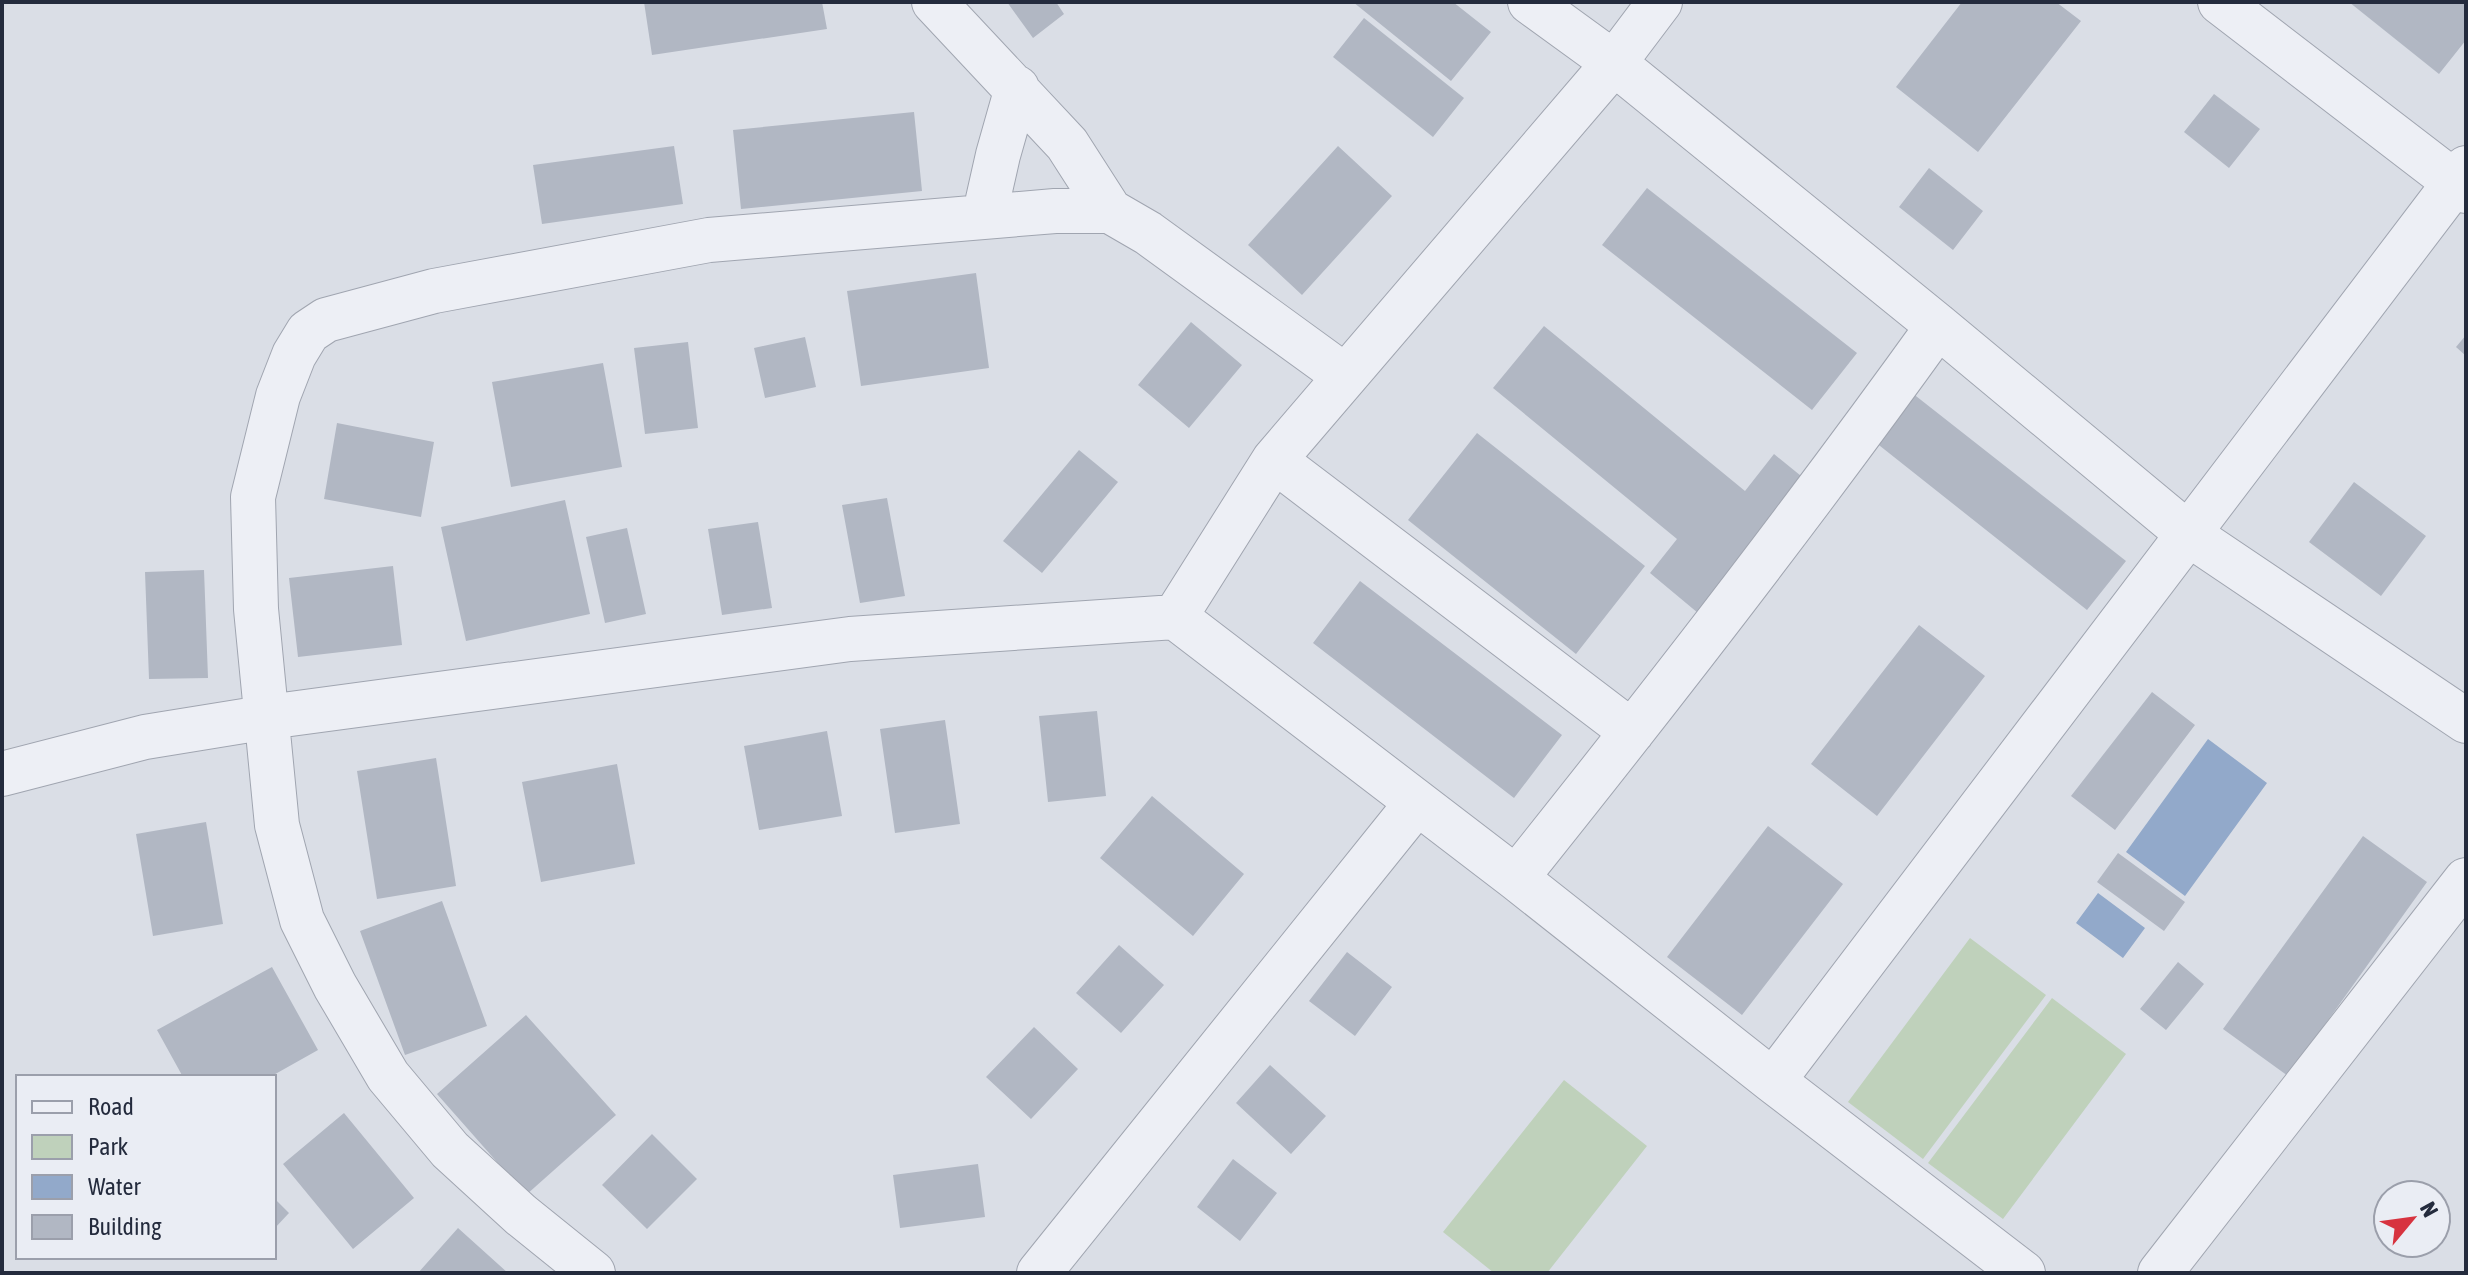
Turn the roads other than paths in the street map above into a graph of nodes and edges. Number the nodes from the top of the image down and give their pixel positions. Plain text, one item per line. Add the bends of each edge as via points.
1 (934, 2) edge
2 (1530, 2) edge
3 (1660, 2) edge
4 (2220, 2) edge
5 (1614, 63) junction
6 (1017, 88) junction
7 (2462, 181) edge
8 (1110, 211) junction
9 (984, 217) junction
10 (1938, 326) junction
11 (1345, 376) junction
12 (1274, 460) junction
13 (2187, 533) junction
14 (1175, 617) junction
15 (268, 717) junction
16 (2466, 721) edge
17 (1632, 732) junction
18 (2, 774) edge
19 (1416, 804) junction
20 (1516, 878) junction
21 (2466, 880) edge
22 (1773, 1081) junction
23 (593, 1273) edge
24 (1039, 1273) edge
25 (2023, 1273) edge
26 (2160, 1273) edge

1 - 6 street
2 - 5 street
3 - 5 street
4 - 7 street
5 - 10 street
5 - 11 street
6 - 8 street via 1067,144
6 - 9 street
7 - 13 street
8 - 9 street
8 - 11 street
9 - 15 street via 709,240 434,291 326,320 308,332 278,396 253,497 256,609
10 - 13 street
10 - 17 street via 1830,477
11 - 12 street
12 - 14 street
12 - 17 street
13 - 16 street
13 - 22 street
14 - 15 street via 850,639
14 - 19 street
15 - 18 street via 145,737
15 - 23 street via 277,825 302,920 335,986 388,1076 450,1150
17 - 20 street
19 - 20 street
19 - 24 street
20 - 22 street
21 - 26 street
22 - 25 street

